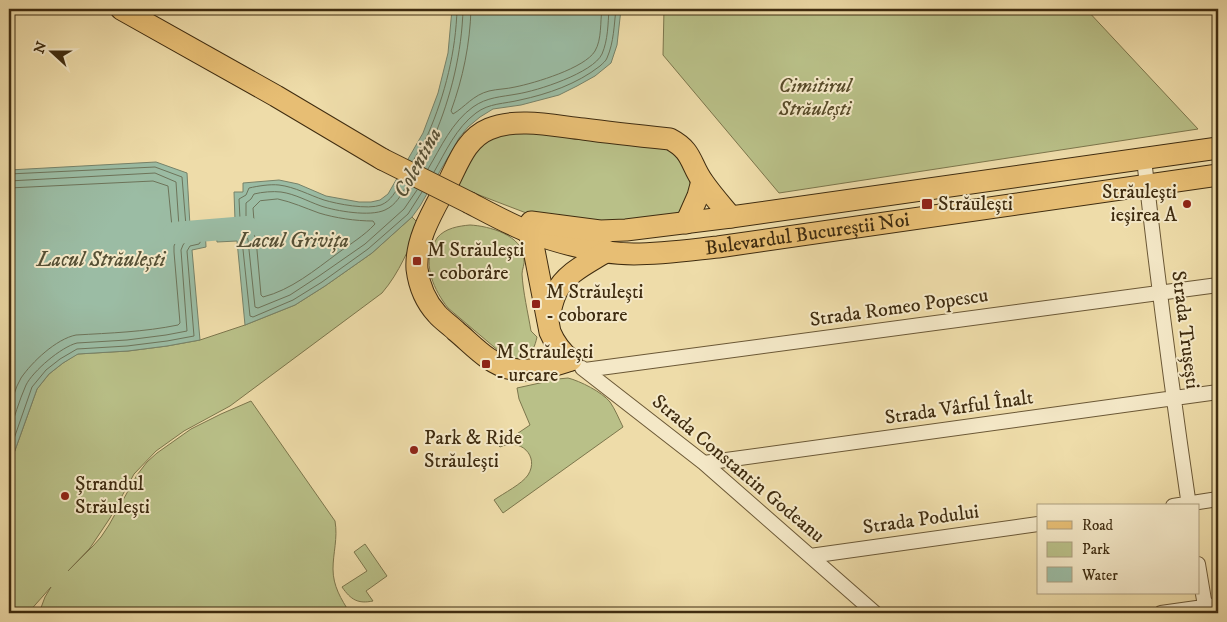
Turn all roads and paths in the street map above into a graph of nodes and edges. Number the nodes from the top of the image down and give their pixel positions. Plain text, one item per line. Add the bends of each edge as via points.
1 (121, 9) edge
2 (1218, 148) edge
3 (1144, 159) junction
4 (1218, 175) edge
5 (702, 181) junction
6 (1147, 186) junction
7 (489, 213) junction
8 (731, 217) junction
9 (686, 223) junction
10 (527, 231) junction
11 (607, 251) junction
12 (1218, 285) edge
13 (1160, 293) junction
14 (548, 322) junction
15 (578, 365) junction
16 (1218, 392) edge
17 (1174, 398) junction
18 (704, 463) junction
19 (1218, 499) edge
20 (1189, 504) edge
21 (1194, 504) edge
22 (1037, 524) edge
23 (810, 556) junction
24 (1200, 570) edge
25 (1212, 606) edge
26 (1186, 612) edge
27 (875, 613) edge
28 (1162, 613) edge

1 - 7 main road, Bulevardul Bucureștii Noi, bridge via 382,159
2 - 3 main road, Bulevardul Bucureștii Noi
3 - 6 street, Strada Trușești
3 - 8 main road, Bulevardul Bucureștii Noi
4 - 6 main road, Bulevardul Bucureștii Noi
5 - 8 main road
5 - 9 main road
5 - 15 main road via 686,150 670,139 518,124 489,129 464,151 429,219 420,245 417,269 426,298 437,314 489,359 502,366 527,370
6 - 11 main road, Bulevardul Bucureștii Noi via 718,247 632,254
6 - 13 street, Strada Trușești
7 - 9 main road, Bulevardul Bucureștii Noi via 600,231
7 - 10 main road, Bulevardul Bucureștii Noi
8 - 9 main road, Bulevardul Bucureștii Noi
10 - 11 main road, Bulevardul Bucureștii Noi
10 - 14 main road via 533,245
11 - 14 main road via 573,273 561,285
12 - 13 street, Strada Romeo Popescu
13 - 15 street, Strada Romeo Popescu
13 - 17 street, Strada Trușești
14 - 15 main road via 555,343
15 - 18 street, Strada Constantin Godeanu
16 - 17 street, Strada Vârful Înalt
17 - 18 street, Strada Vârful Înalt
17 - 20 street, Strada Trușești
18 - 23 street, Strada Constantin Godeanu
19 - 21 street
22 - 23 street, Strada Podului
23 - 27 street, Strada Constantin Godeanu
24 - 25 street
25 - 26 street
26 - 28 street

